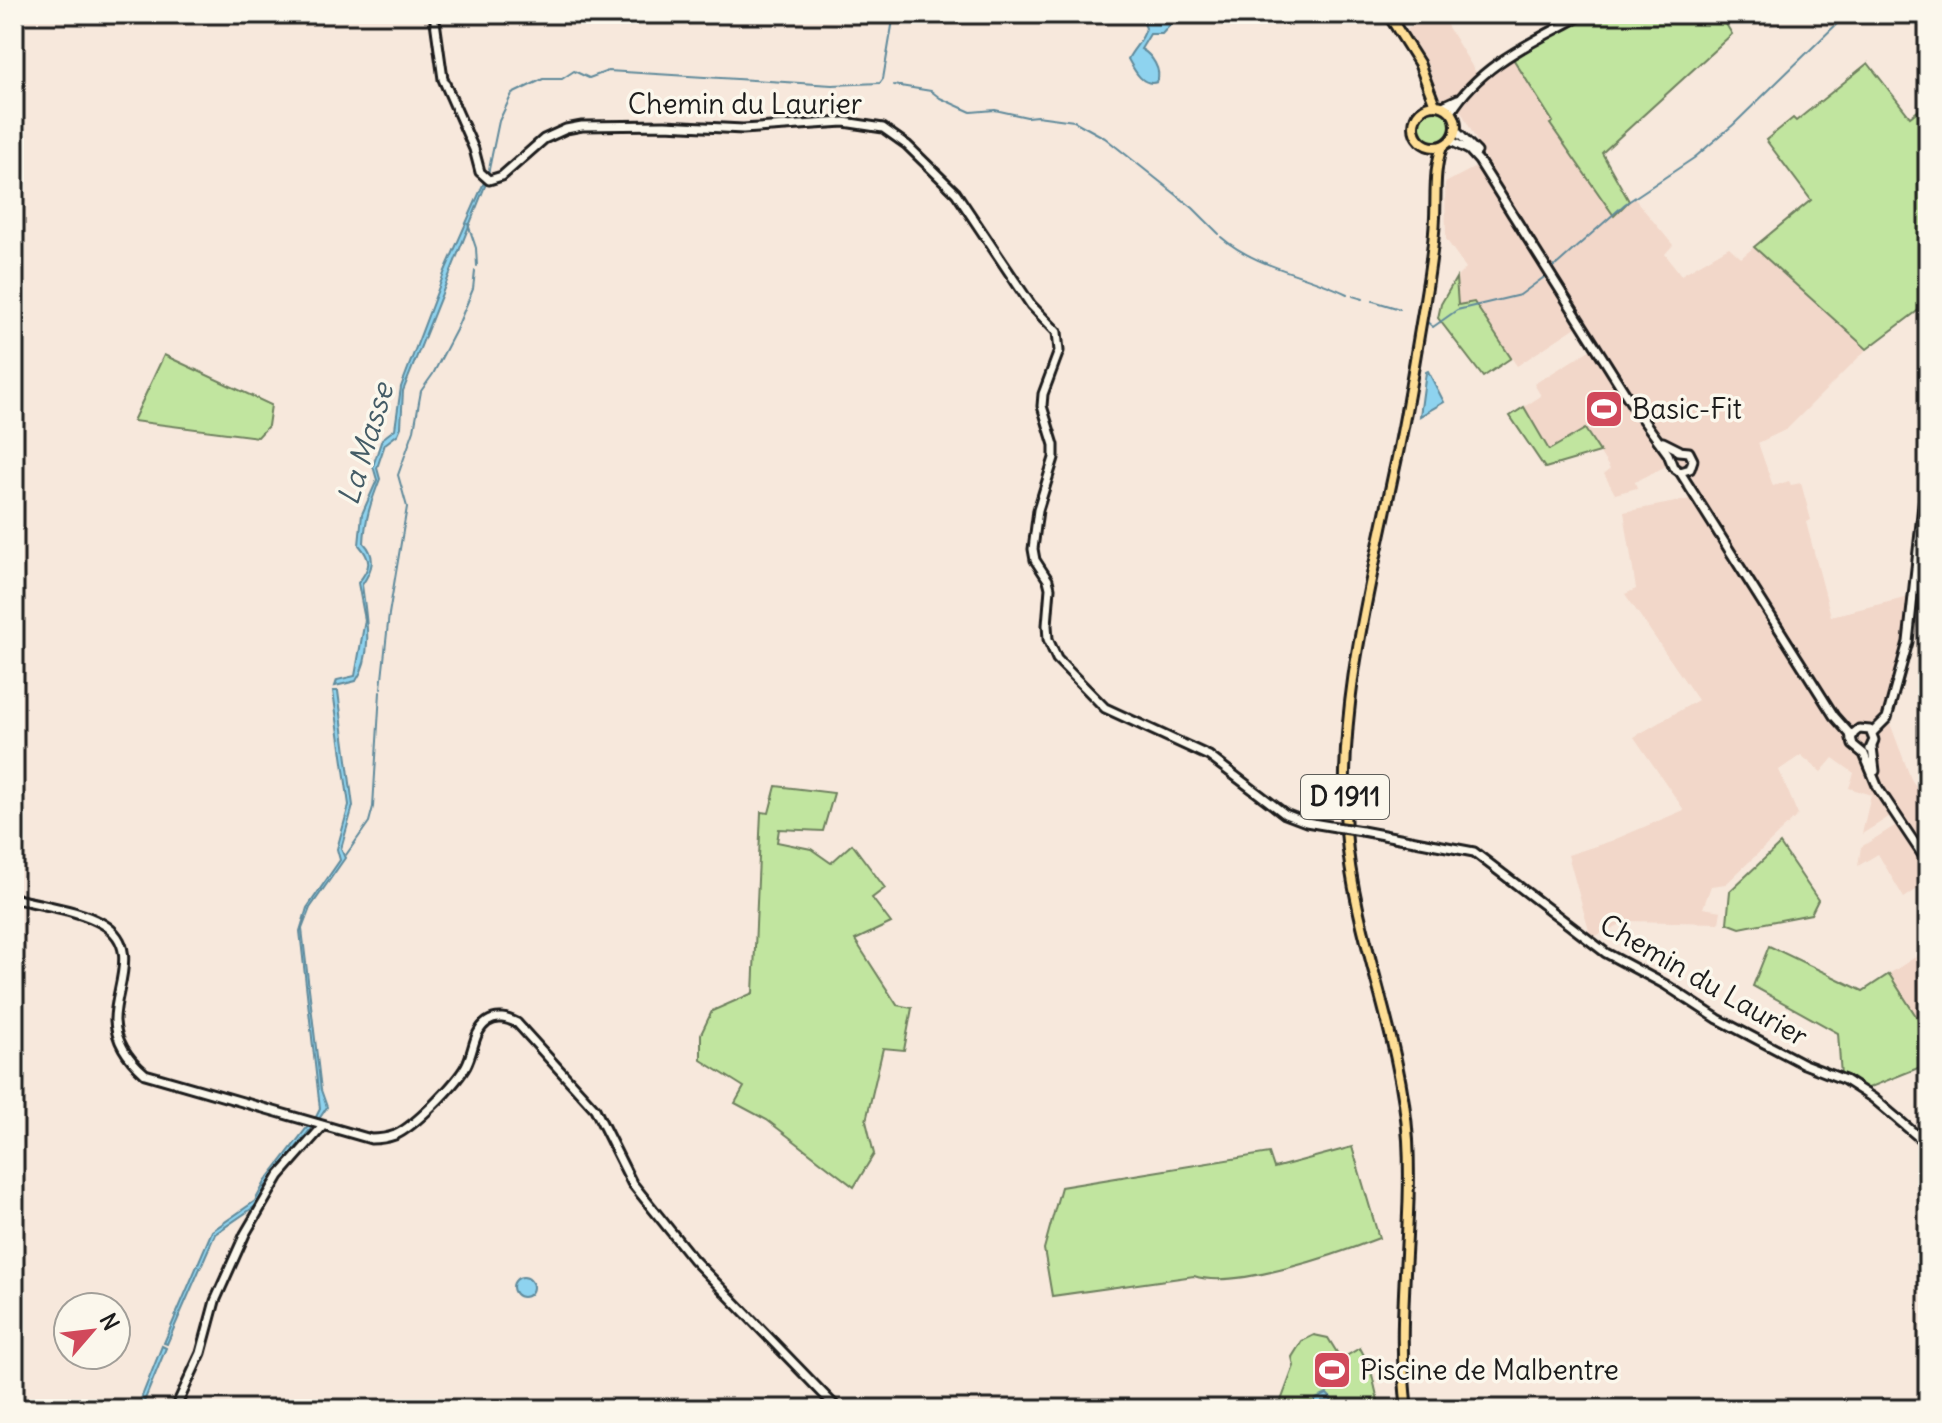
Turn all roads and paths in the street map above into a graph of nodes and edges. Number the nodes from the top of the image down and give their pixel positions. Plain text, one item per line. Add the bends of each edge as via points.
1 (434, 14) edge
2 (1388, 14) edge
3 (1584, 14) edge
4 (1439, 108) junction
5 (1456, 131) junction
6 (1451, 141) junction
7 (1429, 147) junction
8 (1442, 147) junction
9 (1436, 185) junction
10 (1679, 450) junction
11 (1928, 459) edge
12 (1671, 461) junction
13 (1690, 469) junction
14 (1680, 472) junction
15 (1694, 496) junction
16 (1833, 711) junction
17 (1861, 728) junction
18 (1872, 733) junction
19 (1851, 739) junction
20 (1872, 747) junction
21 (1860, 751) junction
22 (1888, 802) junction
23 (1906, 822) junction
24 (1928, 860) edge
25 (14, 898) edge
26 (317, 1124) junction
27 (1928, 1145) edge
28 (175, 1409) edge
29 (838, 1409) edge
30 (1407, 1409) edge

1 - 27 street, Chemin du Laurier, bridge via 443,79 487,178 502,176 544,139 582,126 743,129 844,122 883,128 907,145 956,193 1031,305 1057,332 1059,351 1042,406 1054,458 1033,549 1050,588 1048,639 1057,659 1105,708 1209,756 1285,814 1474,852 1606,953 1718,1019 1845,1080
2 - 4 main road
3 - 4 street via 1491,67 1460,98
4 - 5 main road via 1455,118
4 - 7 main road via 1420,111 1414,124 1418,138
5 - 6 main road
5 - 10 street via 1482,158 1661,439
6 - 8 main road
6 - 12 street via 1479,161
7 - 8 main road
7 - 9 main road, D 1911
8 - 9 main road, D 1911
9 - 30 main road, D 1911 via 1431,260 1412,374 1351,678 1344,776 1351,864 1392,1034 1408,1140 1401,1324
10 - 12 street
10 - 13 street via 1691,454
11 - 18 street via 1908,642 1887,718
12 - 14 street
13 - 14 street
13 - 15 street
14 - 15 street
15 - 16 street
16 - 17 street via 1849,726
16 - 19 street
17 - 18 street
17 - 19 street
18 - 20 street
19 - 21 street
20 - 21 street
20 - 23 street via 1877,777
21 - 22 street
22 - 23 street
22 - 24 street
23 - 24 street
25 - 26 street via 83,916 116,936 124,960 115,1020 118,1035 124,1051 145,1074
26 - 28 street via 312,1141 284,1169 245,1234
26 - 29 street via 371,1139 398,1134 466,1067 482,1028 493,1019 507,1018 524,1028 595,1109 632,1183 693,1259

